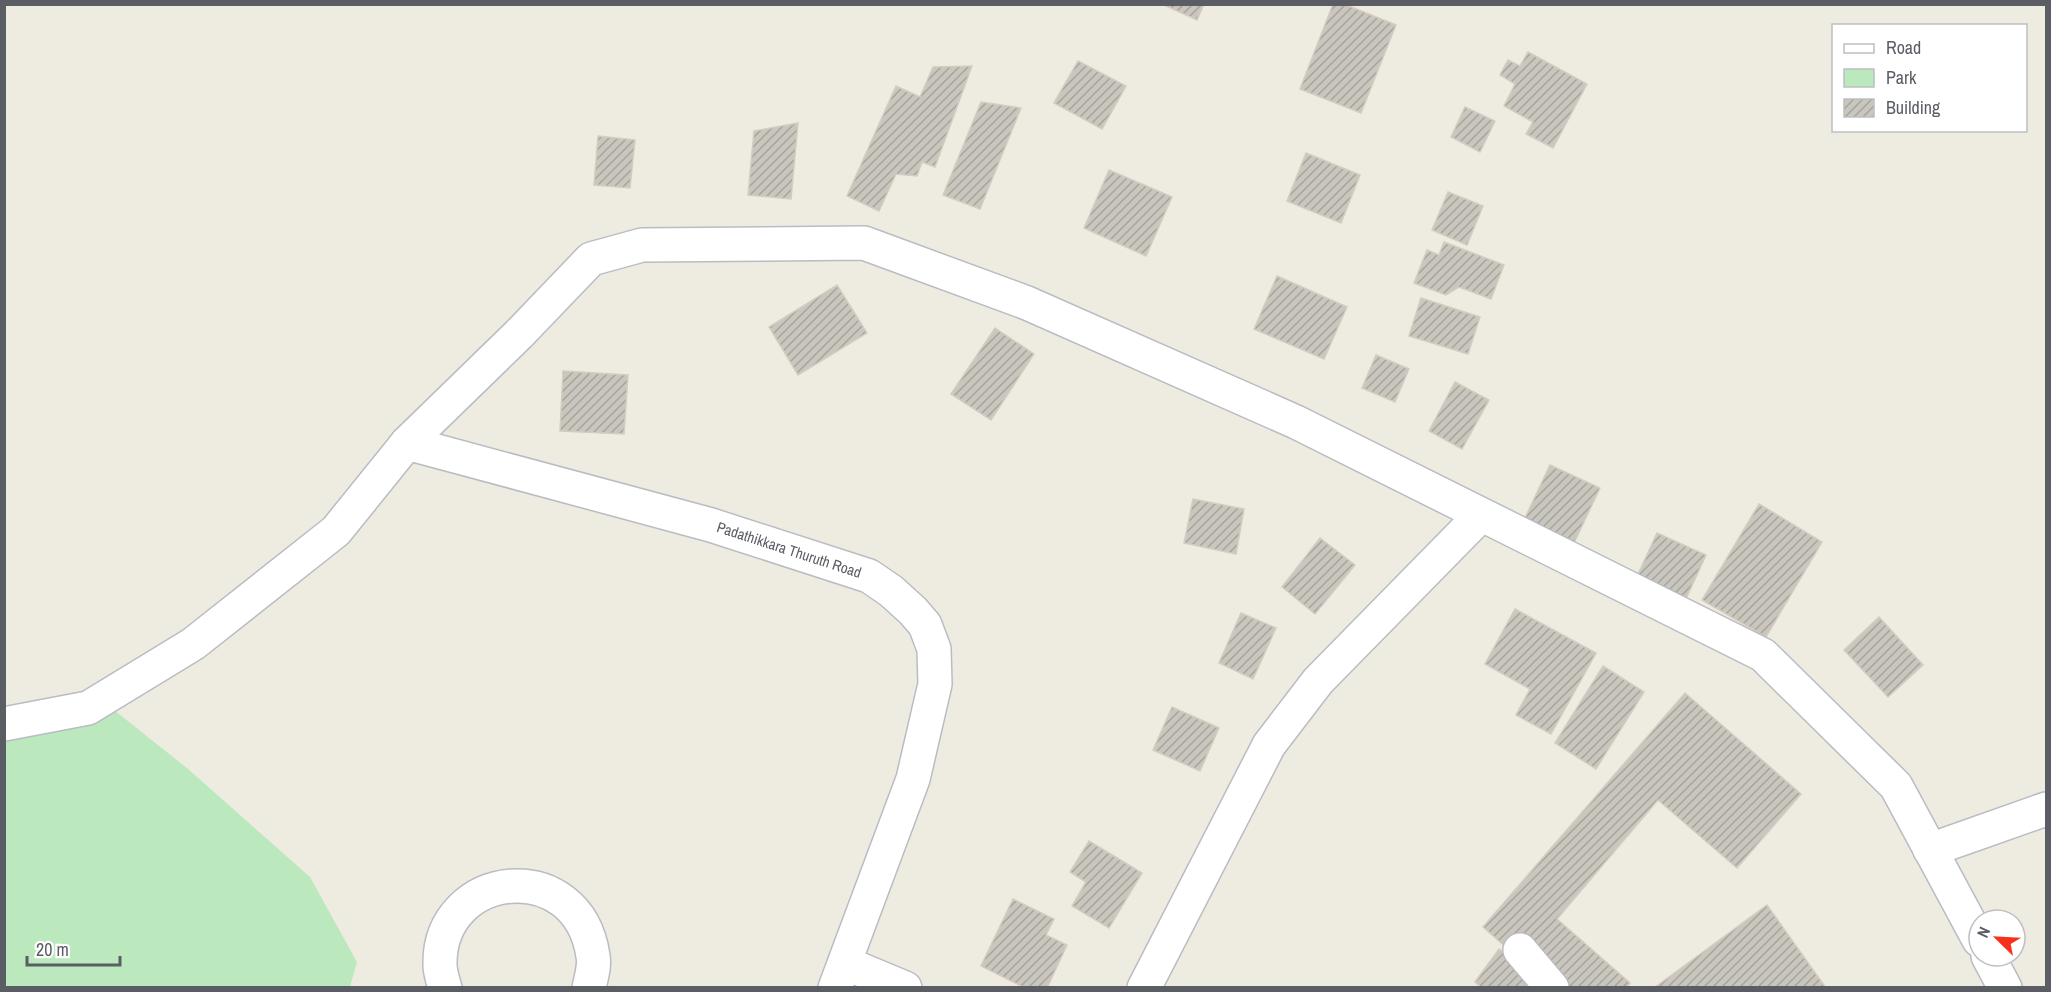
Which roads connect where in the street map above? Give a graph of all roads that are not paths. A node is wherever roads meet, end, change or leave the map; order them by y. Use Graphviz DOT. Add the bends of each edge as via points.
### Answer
graph roads {
  1 [pos="407,443"];
  2 [pos="1481,515"];
  3 [pos="4,724"];
  4 [pos="2046,809"];
  5 [pos="1930,850"];
  6 [pos="1967,918"];
  7 [pos="1520,950"];
  8 [pos="1995,968"];
  9 [pos="840,975"];
  10 [pos="445,987"];
  11 [pos="589,987"];
  12 [pos="905,987"];
  13 [pos="1144,987"];
  14 [pos="1552,987"];
  15 [pos="2005,987"];
  1 -- 2 [label="street" via="591,259 642,245 864,243 1027,303 1296,423"];
  1 -- 3 [label="street" via="336,531 193,644 88,708"];
  1 -- 9 [label="street, Padathikkara Thuruth Road" via="711,525 869,576 891,591 925,625 934,649 935,684 913,779"];
  2 -- 5 [label="street" via="1763,655 1896,786"];
  2 -- 13 [label="street" via="1318,681 1269,745"];
  4 -- 5 [label="street"];
  5 -- 6 [label="street"];
  7 -- 14 [label="street"];
  8 -- 15 [label="street"];
  9 -- 12 [label="street"];
  10 -- 11 [label="street" via="440,966 444,936 460,910 484,892 513,885 552,894 569,905 587,929 594,958"];
}
